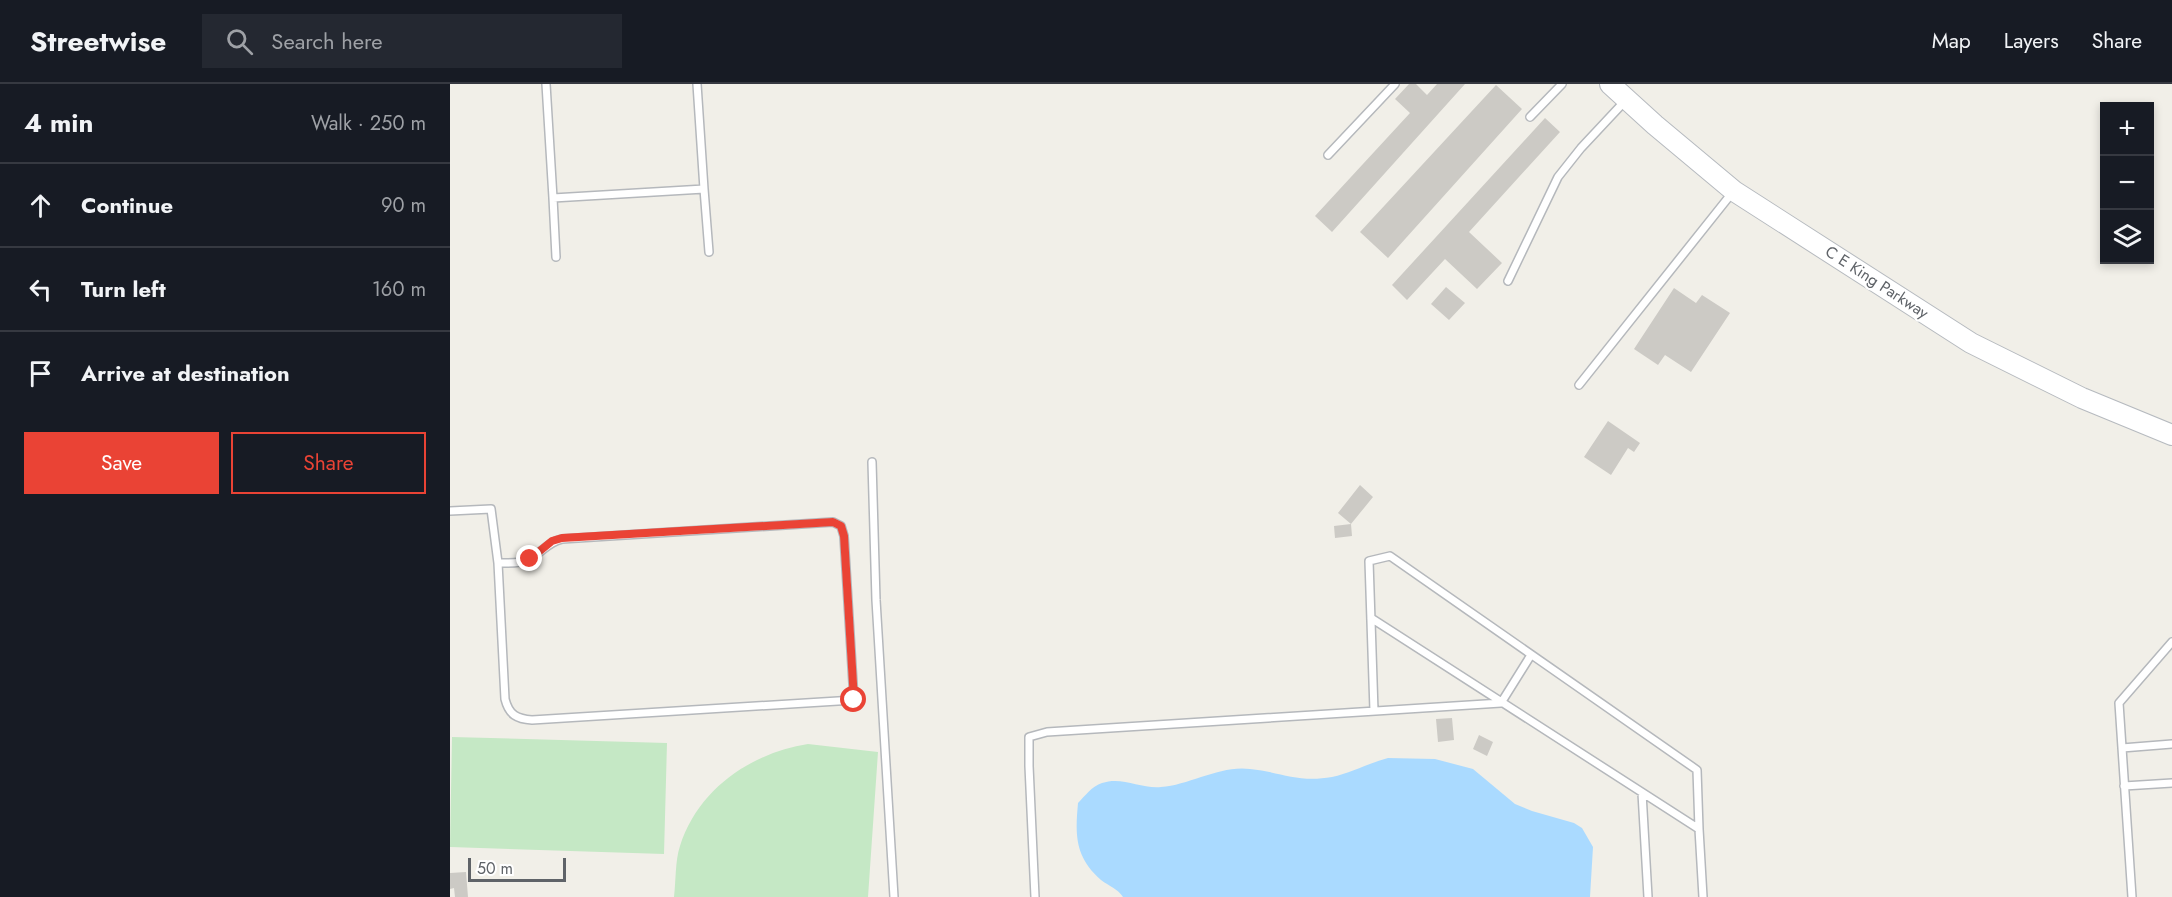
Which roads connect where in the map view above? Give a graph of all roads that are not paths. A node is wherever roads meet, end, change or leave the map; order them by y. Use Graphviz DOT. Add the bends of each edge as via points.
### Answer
graph roads {
  1 [pos="546,84"];
  2 [pos="697,84"];
  3 [pos="1395,84"];
  4 [pos="1562,84"];
  5 [pos="1610,84"];
  6 [pos="1626,99"];
  7 [pos="1530,117"];
  8 [pos="1328,155"];
  9 [pos="704,189"];
  10 [pos="1734,191"];
  11 [pos="553,198"];
  12 [pos="709,252"];
  13 [pos="556,258"];
  14 [pos="1508,281"];
  15 [pos="1579,385"];
  16 [pos="2172,435"];
  17 [pos="872,462"];
  18 [pos="450,512"];
  19 [pos="498,563"];
  20 [pos="1371,618"];
  21 [pos="2172,642"];
  22 [pos="1531,655"];
  23 [pos="1502,703"];
  24 [pos="1374,711"];
  25 [pos="2172,744"];
  26 [pos="2122,748"];
  27 [pos="2172,783"];
  28 [pos="2124,786"];
  29 [pos="1642,793"];
  30 [pos="1699,829"];
  31 [pos="894,897"];
  32 [pos="1035,897"];
  33 [pos="1648,897"];
  34 [pos="1703,897"];
  35 [pos="2132,897"];
  1 -- 11 [label="lane"];
  2 -- 9 [label="lane"];
  3 -- 8 [label="lane"];
  4 -- 7 [label="lane"];
  5 -- 6 [label="main road, C E King Parkway"];
  6 -- 10 [label="main road, C E King Parkway"];
  6 -- 14 [label="lane" via="1558,177"];
  9 -- 11 [label="lane"];
  9 -- 12 [label="lane"];
  10 -- 15 [label="lane"];
  10 -- 16 [label="main road, C E King Parkway" via="1971,343 2082,398"];
  11 -- 13 [label="lane"];
  17 -- 31 [label="lane"];
  18 -- 19 [label="lane" via="491,509"];
  19 -- 19 [label="lane" via="505,699 508,709 521,719 854,700 844,536 841,526 833,522 562,538 530,559"];
  20 -- 22 [label="lane" via="1369,561 1390,556"];
  20 -- 23 [label="lane"];
  20 -- 24 [label="lane"];
  21 -- 26 [label="lane" via="2119,703"];
  22 -- 23 [label="lane"];
  22 -- 30 [label="lane" via="1697,770"];
  23 -- 24 [label="lane"];
  23 -- 29 [label="lane"];
  24 -- 32 [label="lane" via="1029,736"];
  25 -- 26 [label="lane"];
  26 -- 28 [label="lane"];
  27 -- 28 [label="lane"];
  28 -- 35 [label="lane"];
  29 -- 30 [label="lane"];
  29 -- 33 [label="lane"];
  30 -- 34 [label="lane"];
}
